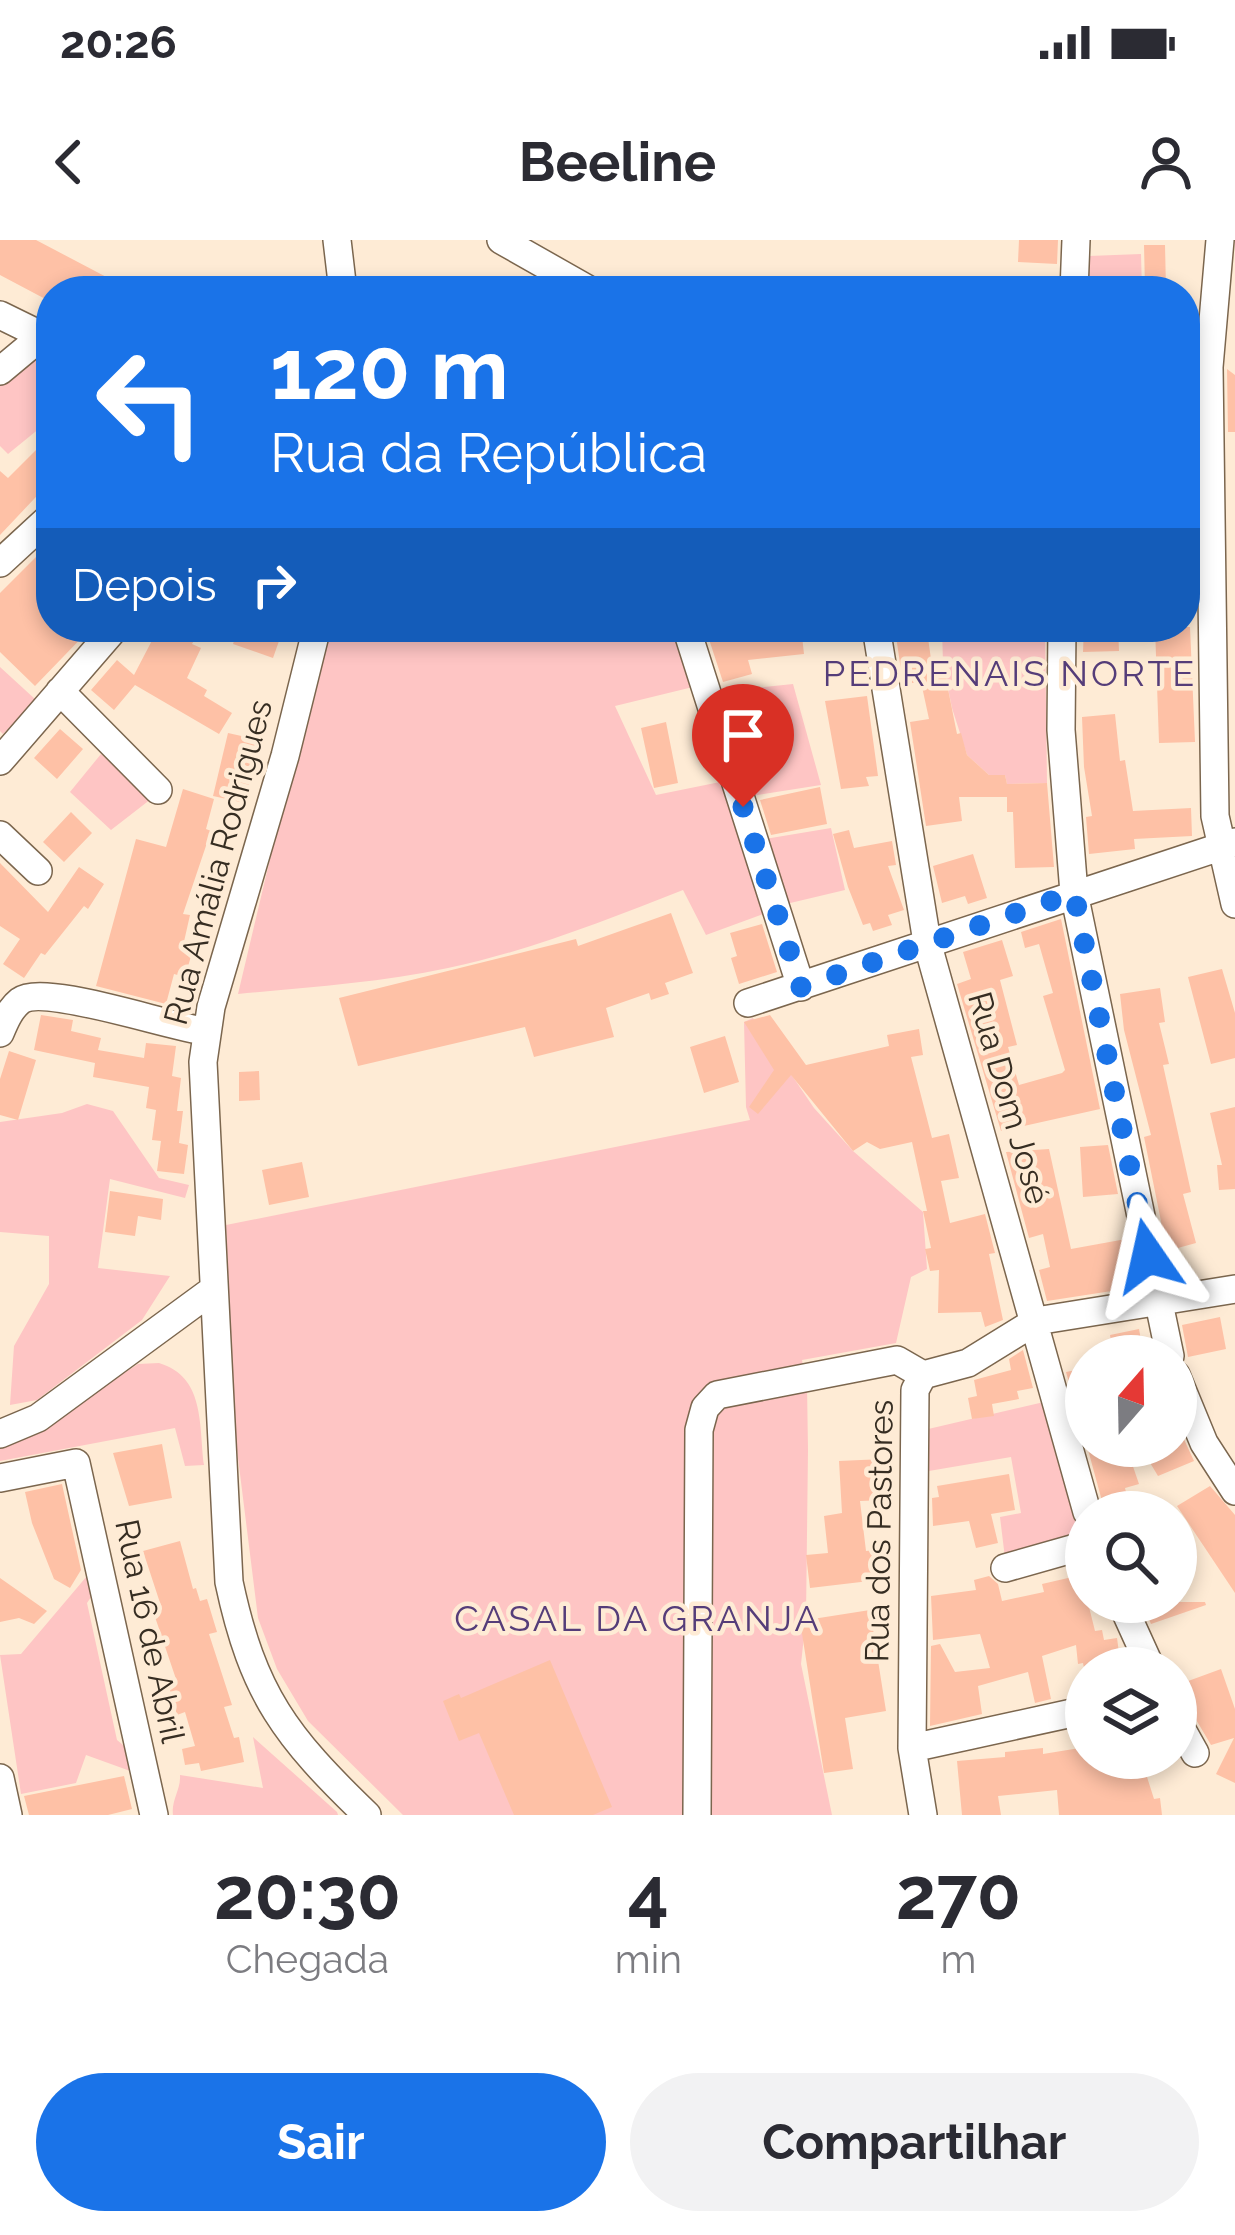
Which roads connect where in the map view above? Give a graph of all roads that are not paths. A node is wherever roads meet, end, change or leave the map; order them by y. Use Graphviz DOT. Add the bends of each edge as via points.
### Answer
graph roads {
  1 [pos="337,240"];
  2 [pos="501,240"];
  3 [pos="1076,240"];
  4 [pos="1220,240"];
  5 [pos="341,276"];
  6 [pos="565,276"];
  7 [pos="1075,276"];
  8 [pos="0,315"];
  9 [pos="36,333"];
  10 [pos="36,345"];
  11 [pos="1224,353"];
  12 [pos="0,371"];
  13 [pos="36,530"];
  14 [pos="0,562"];
  15 [pos="103,642"];
  16 [pos="313,642"];
  17 [pos="691,642"];
  18 [pos="878,642"];
  19 [pos="1062,642"];
  20 [pos="60,691"];
  21 [pos="0,761"];
  22 [pos="158,790"];
  23 [pos="0,835"];
  24 [pos="1228,844"];
  25 [pos="38,871"];
  26 [pos="1074,893"];
  27 [pos="1230,896"];
  28 [pos="928,942"];
  29 [pos="801,987"];
  30 [pos="748,1003"];
  31 [pos="205,1031"];
  32 [pos="0,1033"];
  33 [pos="214,1289"];
  34 [pos="1235,1289"];
  35 [pos="1157,1301"];
  36 [pos="1036,1321"];
  37 [pos="1165,1335"];
  38 [pos="923,1375"];
  39 [pos="1197,1426"];
  40 [pos="0,1434"];
  41 [pos="0,1478"];
  42 [pos="1081,1491"];
  43 [pos="1235,1491"];
  44 [pos="1065,1551"];
  45 [pos="1005,1568"];
  46 [pos="1065,1715"];
  47 [pos="911,1748"];
  48 [pos="0,1778"];
  49 [pos="8,1815"];
  50 [pos="154,1815"];
  51 [pos="367,1815"];
  52 [pos="697,1815"];
  53 [pos="923,1815"];
  1 -- 5 [label="street"];
  2 -- 6 [label="street"];
  3 -- 7 [label="street"];
  4 -- 11 [label="street"];
  8 -- 9 [label="street"];
  10 -- 12 [label="street"];
  11 -- 24 [label="street" via="1209,367 1215,816"];
  13 -- 14 [label="street"];
  15 -- 20 [label="street"];
  16 -- 31 [label="street, Rua Amália Rodrigues"];
  17 -- 29 [label="street"];
  18 -- 28 [label="street, Rua Dom José"];
  19 -- 26 [label="street"];
  20 -- 21 [label="street"];
  20 -- 22 [label="street"];
  23 -- 25 [label="street"];
  24 -- 26 [label="street"];
  24 -- 27 [label="street"];
  26 -- 28 [label="street"];
  26 -- 35 [label="street"];
  28 -- 29 [label="street"];
  28 -- 36 [label="street, Rua Dom José"];
  29 -- 30 [label="street"];
  31 -- 32 [label="street" via="37,995 22,999"];
  31 -- 33 [label="street, Rua Amália Rodrigues"];
  33 -- 40 [label="street" via="38,1418"];
  33 -- 51 [label="street, Rua Amália Rodrigues" via="229,1582 241,1638 279,1718"];
  34 -- 35 [label="street"];
  35 -- 36 [label="street"];
  35 -- 37 [label="street"];
  36 -- 38 [label="street, Rua dos Pastores" via="968,1363"];
  36 -- 42 [label="street, Rua Dom José"];
  38 -- 47 [label="street, Rua dos Pastores" via="915,1390"];
  38 -- 52 [label="street" via="897,1360 717,1395 705,1408"];
  39 -- 43 [label="street"];
  41 -- 50 [label="street, Rua 16 de Abril" via="76,1462"];
  44 -- 45 [label="street"];
  46 -- 47 [label="street"];
  47 -- 53 [label="street, Rua dos Pastores"];
  48 -- 49 [label="street"];
}
